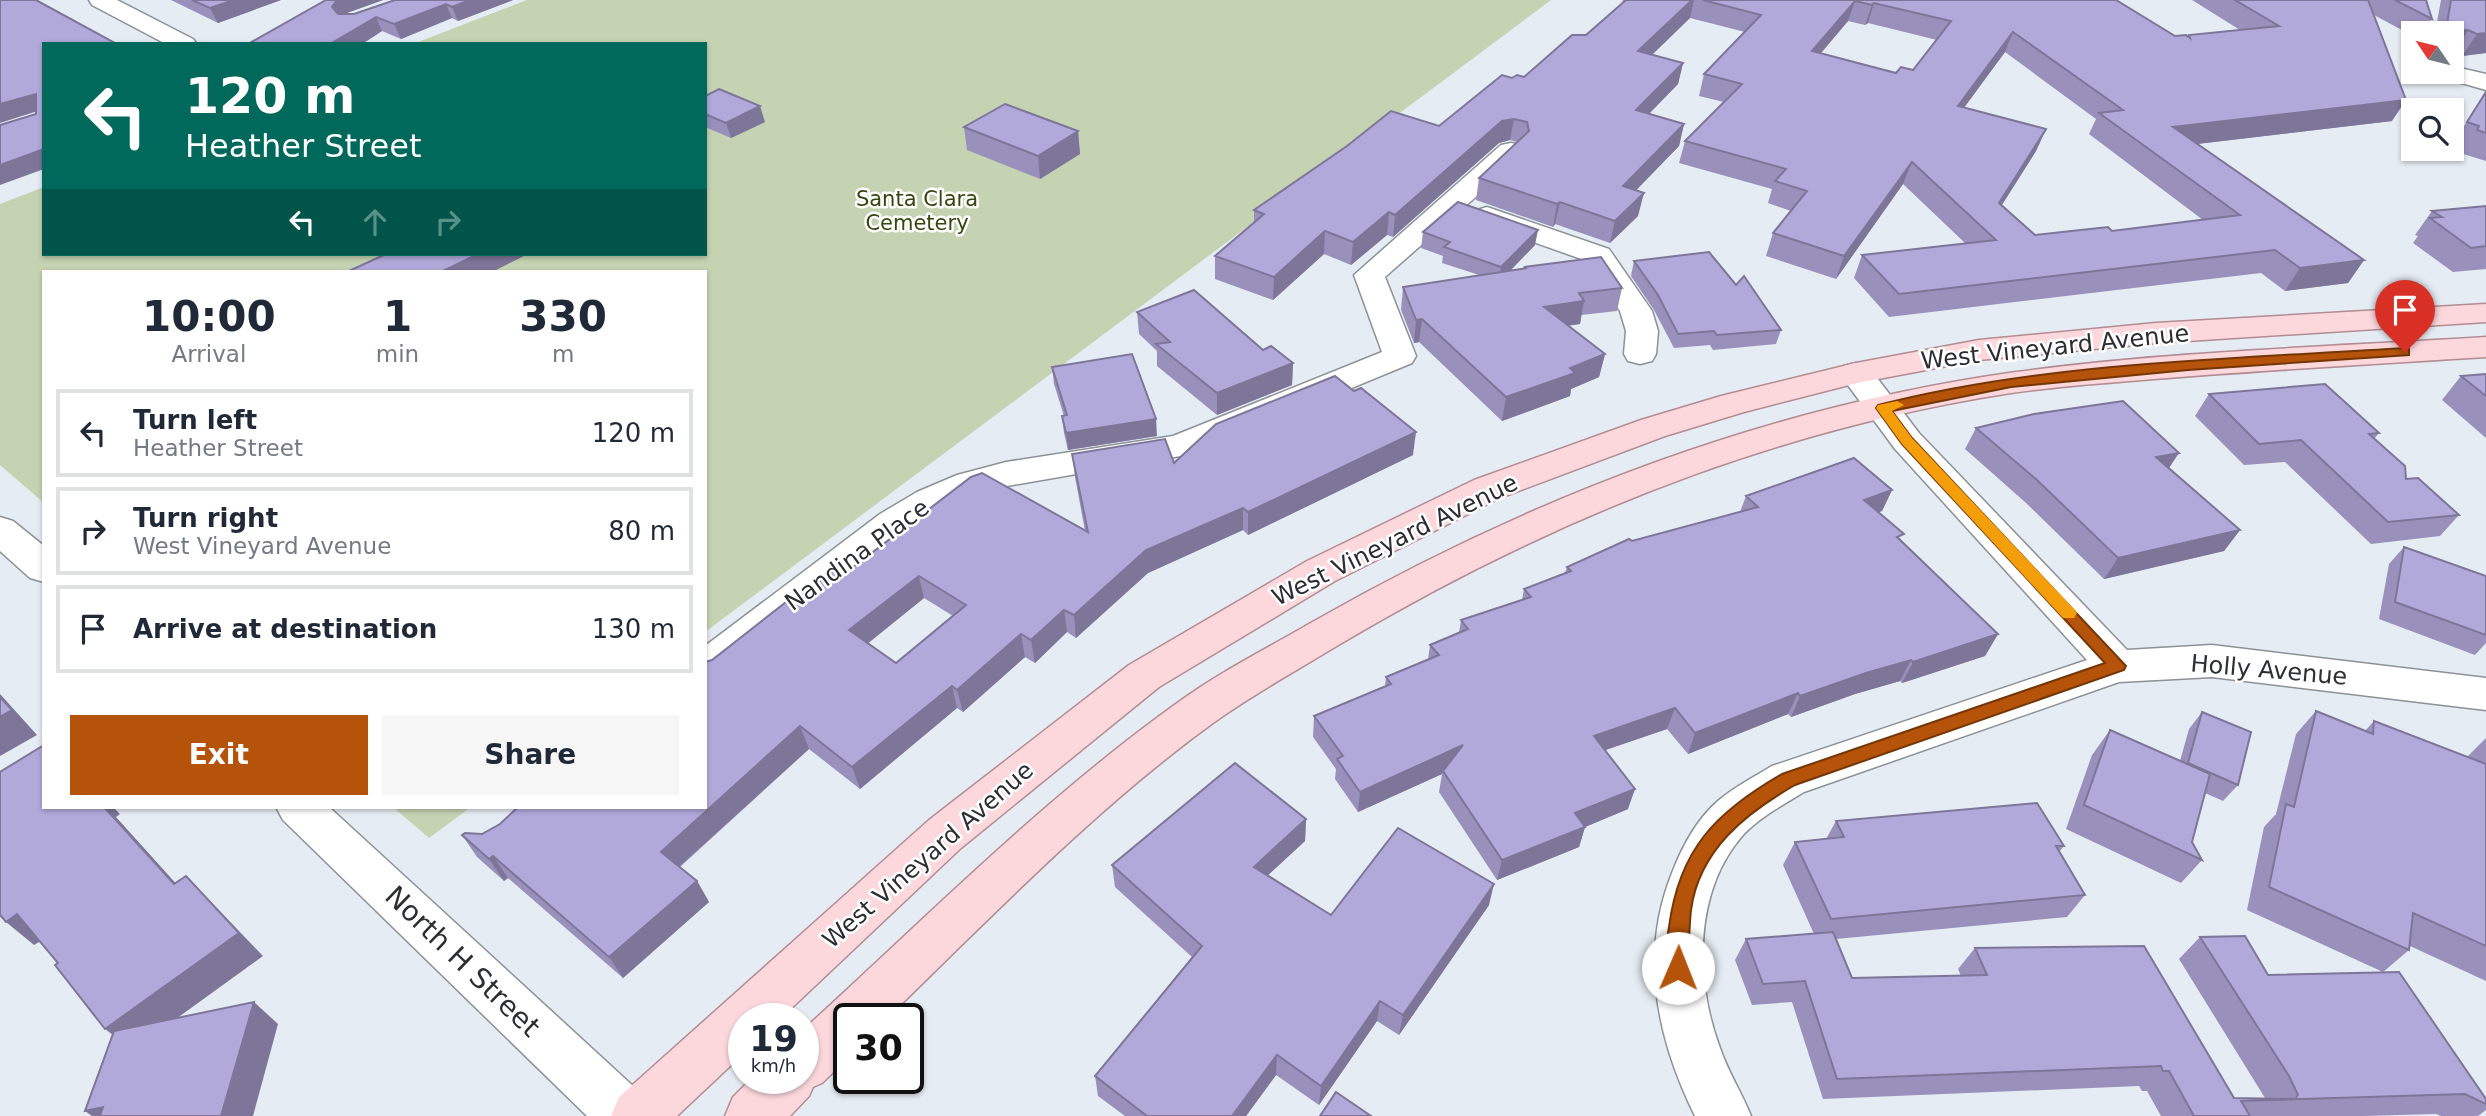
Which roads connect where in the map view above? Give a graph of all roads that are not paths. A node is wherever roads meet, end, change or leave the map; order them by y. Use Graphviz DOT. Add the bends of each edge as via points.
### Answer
graph roads {
  1 [pos="100,0"];
  2 [pos="181,42"];
  3 [pos="2464,76"];
  4 [pos="2486,82"];
  5 [pos="1511,151"];
  6 [pos="1450,203"];
  7 [pos="2486,313"];
  8 [pos="2486,347"];
  9 [pos="1640,354"];
  10 [pos="1856,373"];
  11 [pos="1883,408"];
  12 [pos="0,530"];
  13 [pos="24,565"];
  14 [pos="2118,666"];
  15 [pos="707,667"];
  16 [pos="2486,694"];
  17 [pos="301,809"];
  18 [pos="868,1003"];
  19 [pos="833,1036"];
  20 [pos="819,1050"];
  21 [pos="774,1094"];
  22 [pos="626,1116"];
  23 [pos="638,1116"];
  24 [pos="752,1116"];
  25 [pos="1724,1116"];
  1 -- 2 [label="street"];
  3 -- 4 [label="street"];
  5 -- 6 [label="street, Nandina Place"];
  6 -- 9 [label="street" via="1598,255 1636,311 1642,331"];
  6 -- 15 [label="street, Nandina Place" via="1369,275 1400,356 1181,446 1006,474 930,501 873,538"];
  7 -- 10 [label="main road, West Vineyard Avenue" via="2054,342 1979,350"];
  8 -- 11 [label="main road, West Vineyard Avenue" via="2188,366 2025,382"];
  10 -- 11 [label="street"];
  10 -- 23 [label="main road, West Vineyard Avenue" via="1653,428 1487,489 1321,571 1144,676 945,834"];
  11 -- 14 [label="street" via="1907,441"];
  11 -- 18 [label="main road, West Vineyard Avenue" via="1678,465 1526,526 1363,610 1190,716 1006,872"];
  12 -- 13 [label="street"];
  14 -- 16 [label="street, Holly Avenue" via="2212,661"];
  14 -- 25 [label="street, Holly Avenue" via="1788,779 1748,802 1721,828 1696,866 1682,903 1676,945 1679,991 1693,1051"];
  17 -- 22 [label="street, North H Street"];
  19 -- 20 [label="main road, West Vineyard Avenue"];
  21 -- 24 [label="main road"];
}
